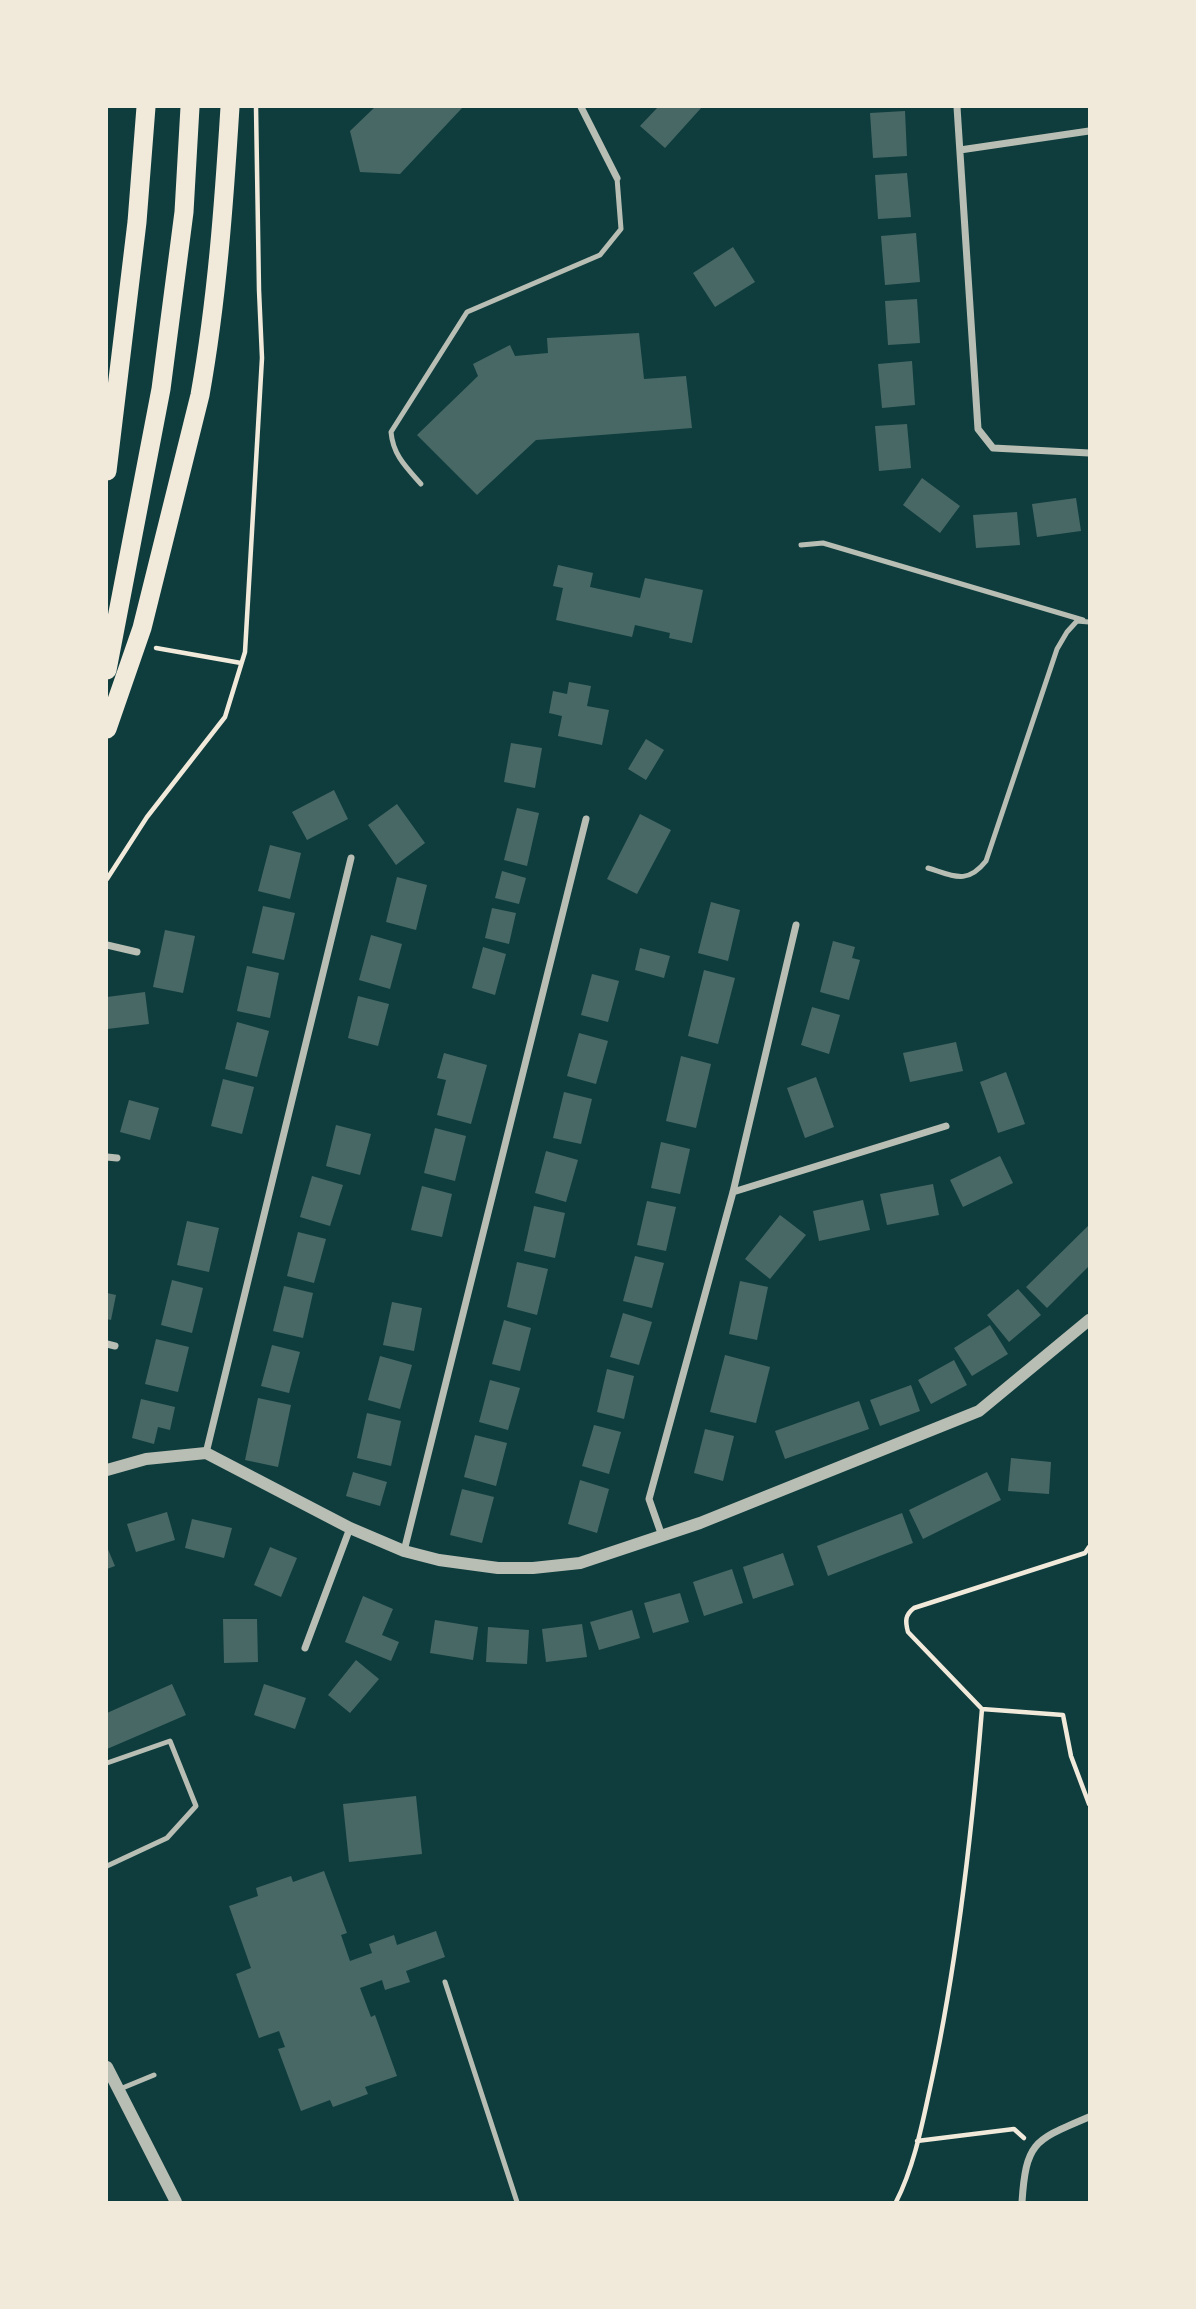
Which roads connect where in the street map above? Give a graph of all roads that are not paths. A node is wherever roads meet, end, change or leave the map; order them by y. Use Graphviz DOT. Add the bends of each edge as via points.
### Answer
graph roads {
  1 [pos="146,107"];
  2 [pos="190,107"];
  3 [pos="230,107"];
  4 [pos="581,107"];
  5 [pos="957,107"];
  6 [pos="1089,131"];
  7 [pos="960,150"];
  8 [pos="617,178"];
  9 [pos="1089,453"];
  10 [pos="107,471"];
  11 [pos="421,484"];
  12 [pos="801,545"];
  13 [pos="1089,622"];
  14 [pos="107,670"];
  15 [pos="107,729"];
  16 [pos="586,819"];
  17 [pos="351,858"];
  18 [pos="928,868"];
  19 [pos="796,925"];
  20 [pos="107,945"];
  21 [pos="137,952"];
  22 [pos="946,1126"];
  23 [pos="107,1157"];
  24 [pos="117,1158"];
  25 [pos="733,1192"];
  26 [pos="1089,1320"];
  27 [pos="205,1453"];
  28 [pos="107,1470"];
  29 [pos="350,1528"];
  30 [pos="662,1536"];
  31 [pos="404,1551"];
  32 [pos="305,1648"];
  33 [pos="107,1763"];
  34 [pos="107,1866"];
  35 [pos="445,1982"];
  36 [pos="107,2067"];
  37 [pos="154,2075"];
  38 [pos="117,2090"];
  39 [pos="1089,2117"];
  40 [pos="176,2202"];
  41 [pos="517,2202"];
  42 [pos="1022,2202"];
  1 -- 10 [label="highway"];
  2 -- 14 [label="highway" via="184,212 161,388"];
  3 -- 15 [label="highway" via="225,198 200,395 142,628"];
  4 -- 8 [label="street"];
  5 -- 7 [label="street"];
  6 -- 7 [label="street"];
  7 -- 9 [label="street" via="978,429 993,448"];
  8 -- 11 [label="lane" via="621,229 600,255 467,312 390,432 398,457"];
  12 -- 13 [label="lane" via="822,543"];
  13 -- 18 [label="lane" via="1077,621 1057,649 986,861 976,873 961,878"];
  16 -- 31 [label="street"];
  17 -- 27 [label="street"];
  19 -- 25 [label="street"];
  20 -- 21 [label="street"];
  22 -- 25 [label="street"];
  23 -- 24 [label="street"];
  25 -- 30 [label="street" via="649,1499"];
  26 -- 30 [label="street" via="979,1410"];
  27 -- 28 [label="street" via="146,1459"];
  27 -- 29 [label="street"];
  29 -- 31 [label="street"];
  29 -- 32 [label="street"];
  30 -- 31 [label="street" via="580,1563 533,1568 498,1568"];
  33 -- 34 [label="lane" via="170,1741 196,1806 167,1838"];
  35 -- 41 [label="lane"];
  36 -- 38 [label="street"];
  37 -- 38 [label="lane"];
  38 -- 40 [label="street"];
  39 -- 42 [label="street" via="1057,2131 1031,2152"];
}
